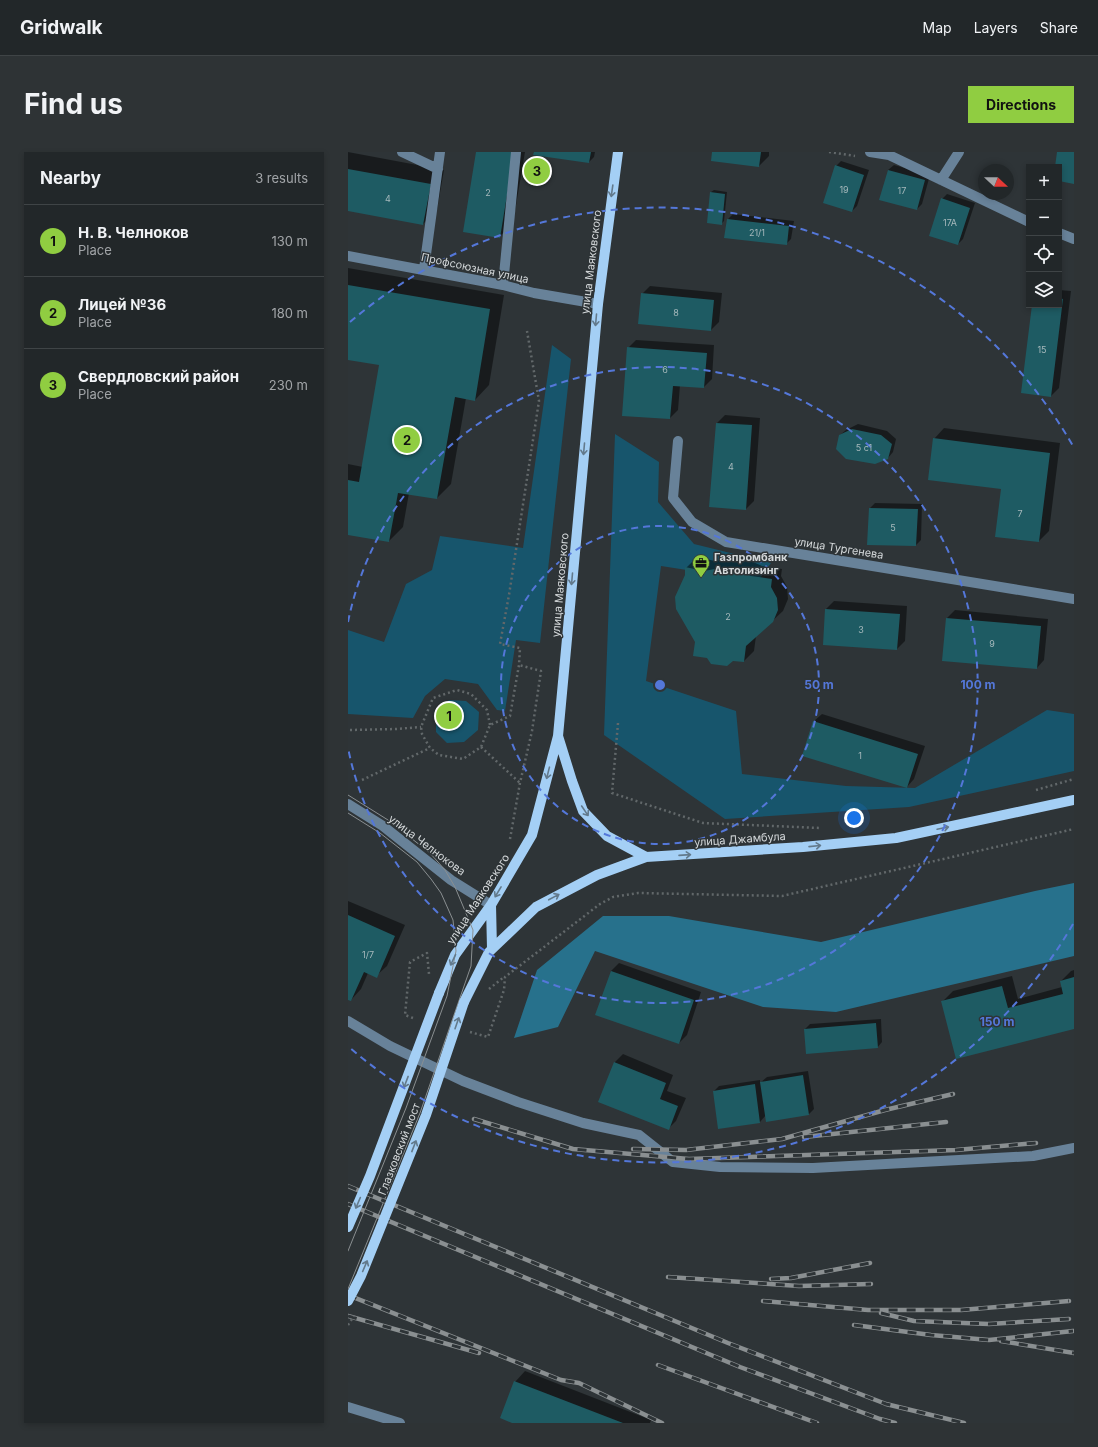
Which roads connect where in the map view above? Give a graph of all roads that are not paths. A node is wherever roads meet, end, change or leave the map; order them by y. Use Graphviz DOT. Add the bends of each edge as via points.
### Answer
graph roads {
  1 [pos="402,152"];
  2 [pos="440,152"];
  3 [pos="516,152"];
  4 [pos="618,152"];
  5 [pos="870,152"];
  6 [pos="958,152"];
  7 [pos="438,169"];
  8 [pos="941,180"];
  9 [pos="1026,221"];
  10 [pos="1062,234"];
  11 [pos="1074,239"];
  12 [pos="348,256"];
  13 [pos="424,269"];
  14 [pos="503,285"];
  15 [pos="598,304"];
  16 [pos="678,441"];
  17 [pos="1074,599"];
  18 [pos="558,736"];
  19 [pos="1074,800"];
  20 [pos="348,804"];
  21 [pos="646,857"];
  22 [pos="490,905"];
  23 [pos="492,949"];
  24 [pos="439,993"];
  25 [pos="464,1002"];
  26 [pos="348,1021"];
  27 [pos="1074,1148"];
  28 [pos="348,1227"];
  29 [pos="348,1301"];
  30 [pos="348,1407"];
  31 [pos="400,1423"];
  1 -- 7 [label="street"];
  2 -- 7 [label="street"];
  3 -- 14 [label="street"];
  4 -- 15 [label="main road, улица Маяковского, one-way"];
  5 -- 8 [label="street" via="889,155"];
  6 -- 8 [label="street"];
  7 -- 13 [label="street"];
  8 -- 9 [label="street"];
  10 -- 11 [label="street"];
  12 -- 13 [label="street, Профсоюзная улица"];
  13 -- 14 [label="street, Профсоюзная улица"];
  14 -- 15 [label="street, Профсоюзная улица"];
  15 -- 18 [label="main road, улица Маяковского, one-way"];
  16 -- 17 [label="street, улица Тургенева" via="673,498 692,522 726,542"];
  18 -- 21 [label="main road, one-way" via="584,811 607,836"];
  18 -- 22 [label="main road, улица Маяковского, one-way" via="532,836"];
  21 -- 19 [label="main road, улица Джамбула, one-way" via="896,838"];
  20 -- 22 [label="street, улица Челнокова" via="384,826 451,880"];
  23 -- 21 [label="main road, улица Джамбула, one-way" via="536,907 597,875"];
  22 -- 23 [label="main road"];
  22 -- 24 [label="main road, улица Маяковского, one-way" via="455,955"];
  23 -- 25 [label="main road, улица Джамбула"];
  24 -- 28 [label="main road, Глазковский мост, one-way, bridge"];
  29 -- 25 [label="main road, Глазковский мост, one-way, bridge" via="361,1276 426,1115"];
  26 -- 27 [label="street" via="390,1046 463,1081 583,1123 639,1135 673,1162 720,1167 813,1168 1033,1156"];
  30 -- 31 [label="street"];
}
